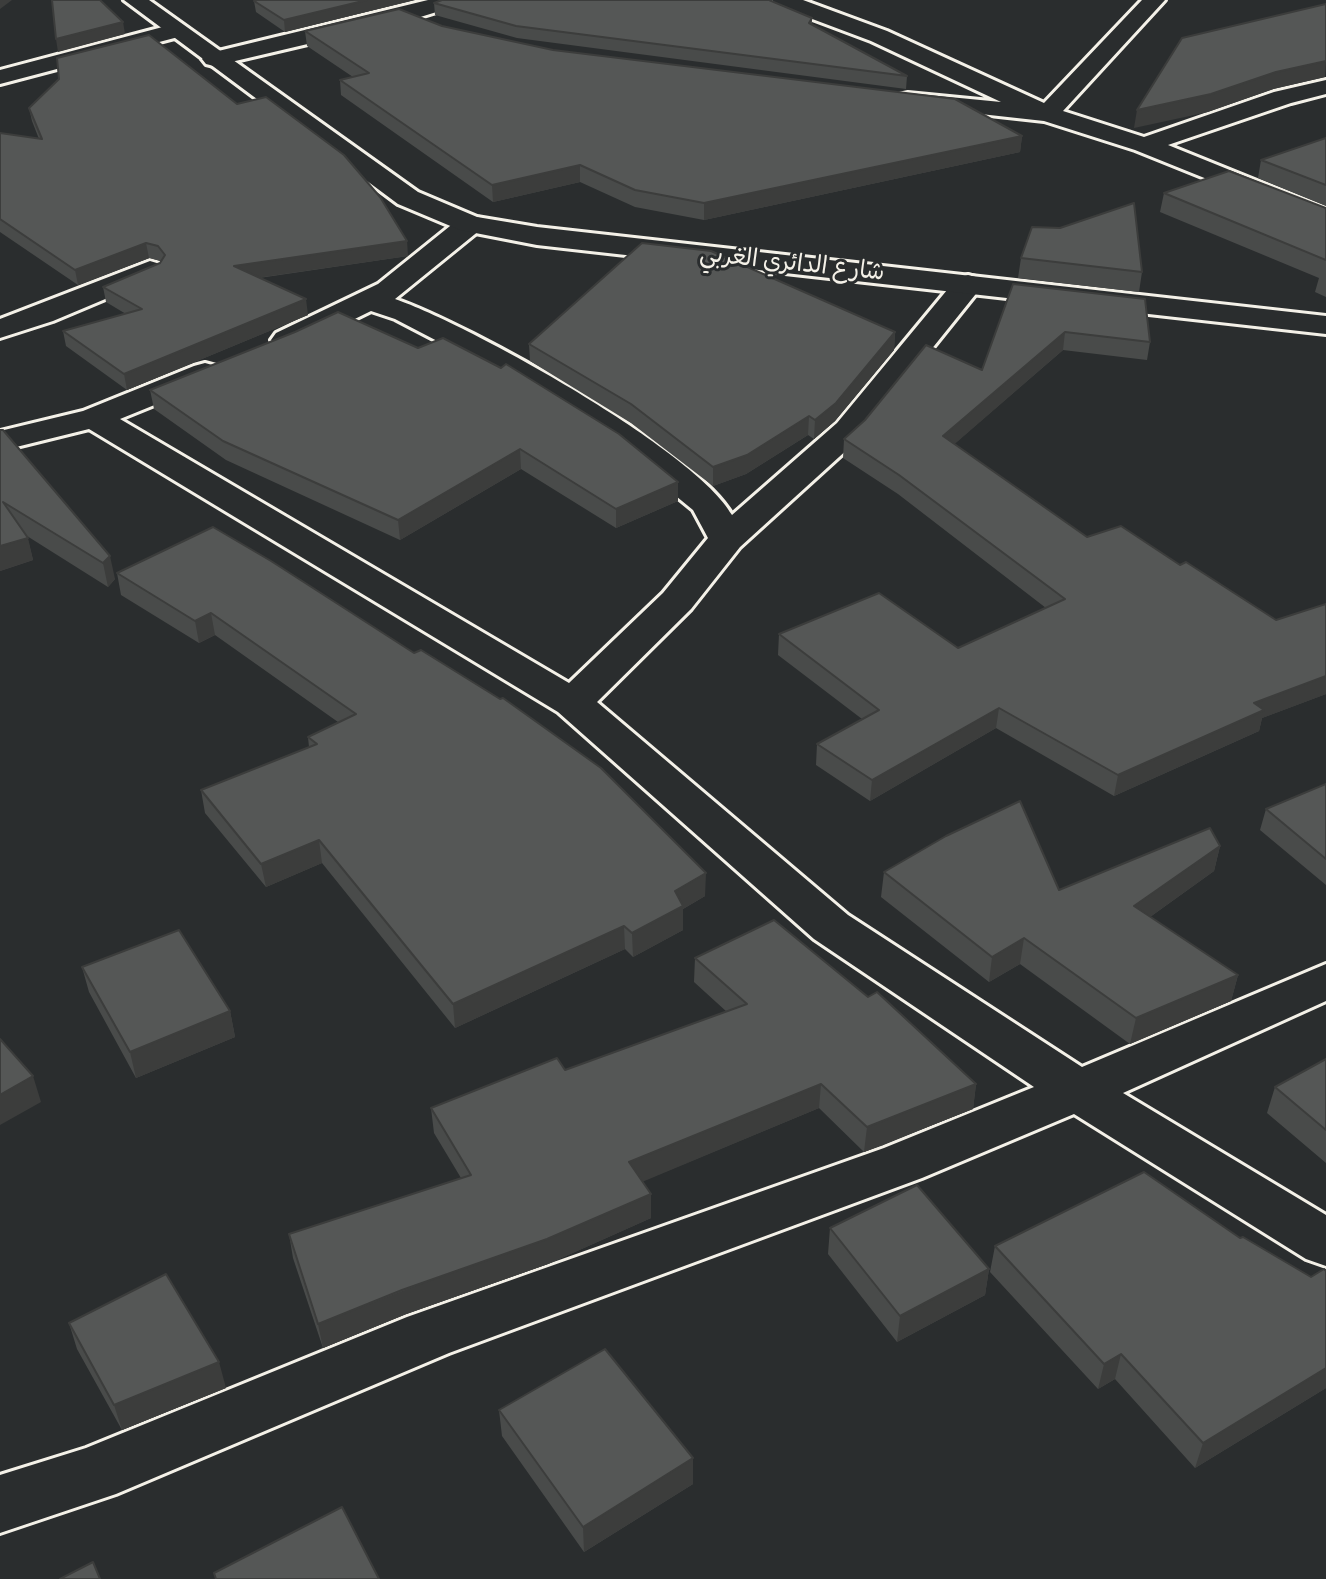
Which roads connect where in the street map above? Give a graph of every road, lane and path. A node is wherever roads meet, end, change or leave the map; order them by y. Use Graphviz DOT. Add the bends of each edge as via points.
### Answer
graph roads {
  1 [pos="135,0"];
  2 [pos="451,0"];
  3 [pos="783,0"];
  4 [pos="1154,0"];
  5 [pos="406,14"];
  6 [pos="440,28"];
  7 [pos="174,31"];
  8 [pos="214,59"];
  9 [pos="0,77"];
  10 [pos="1326,87"];
  11 [pos="887,98"];
  12 [pos="1047,114"];
  13 [pos="1144,145"];
  14 [pos="1326,219"];
  15 [pos="470,224"];
  16 [pos="150,270"];
  17 [pos="968,284"];
  18 [pos="369,300"];
  19 [pos="1326,325"];
  20 [pos="0,329"];
  21 [pos="256,353"];
  22 [pos="227,365"];
  23 [pos="94,418"];
  24 [pos="0,441"];
  25 [pos="727,539"];
  26 [pos="573,703"];
  27 [pos="1326,981"];
  28 [pos="1078,1091"];
  29 [pos="1326,1243"];
  30 [pos="0,1504"];
  1 -- 7 [label="street, شارع الدائري الغربي"];
  2 -- 5 [label="street"];
  3 -- 12 [label="street" via="879,36"];
  4 -- 12 [label="street"];
  5 -- 6 [label="street"];
  5 -- 8 [label="street"];
  7 -- 8 [label="street, شارع الدائري الغربي"];
  7 -- 9 [label="street"];
  8 -- 15 [label="street, شارع الدائري الغربي" via="408,198"];
  10 -- 13 [label="street"];
  11 -- 12 [label="street"];
  12 -- 13 [label="street"];
  13 -- 14 [label="street"];
  15 -- 17 [label="street, شارع الدائري الغربي"];
  15 -- 18 [label="street" via="389,290"];
  16 -- 20 [label="street"];
  17 -- 19 [label="street, شارع الدائري الغربي"];
  17 -- 25 [label="street" via="849,430"];
  18 -- 21 [label="street"];
  18 -- 25 [label="street" via="502,362 633,444 708,504"];
  22 -- 23 [label="street"];
  23 -- 24 [label="street"];
  23 -- 26 [label="street"];
  25 -- 26 [label="street" via="677,601"];
  26 -- 28 [label="street" via="831,927"];
  27 -- 28 [label="street"];
  28 -- 29 [label="street"];
  28 -- 30 [label="street" via="903,1163 428,1335 94,1474"];
}
